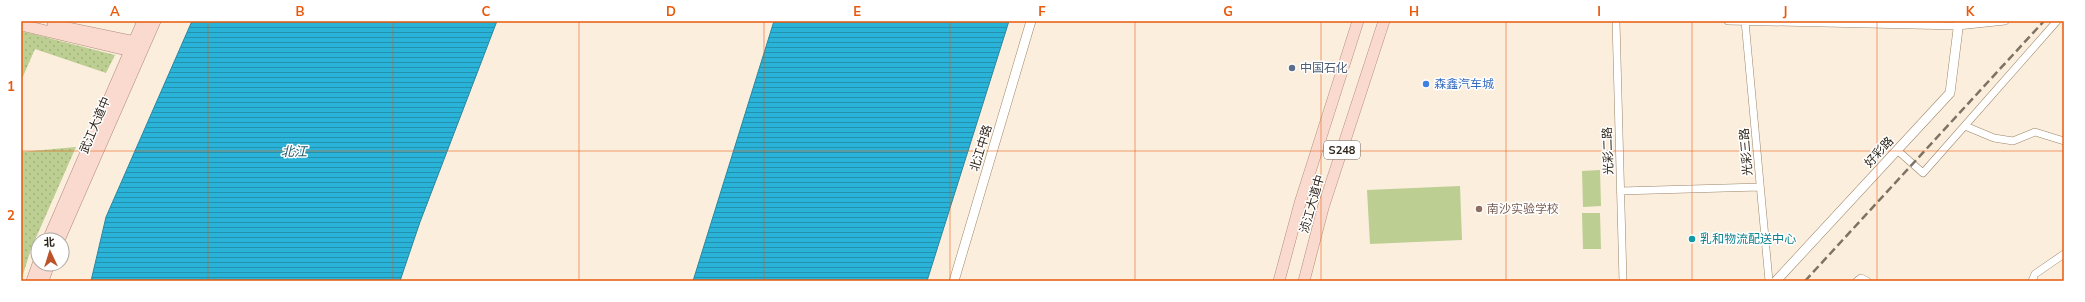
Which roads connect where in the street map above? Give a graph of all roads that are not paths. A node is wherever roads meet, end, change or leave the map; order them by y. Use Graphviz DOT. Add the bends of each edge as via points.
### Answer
graph roads {
  1 [pos="32,21"];
  2 [pos="143,21"];
  3 [pos="155,21"];
  4 [pos="1031,21"];
  5 [pos="1358,21"];
  6 [pos="1384,21"];
  7 [pos="1616,21"];
  8 [pos="1728,21"];
  9 [pos="1745,21"];
  10 [pos="2005,21"];
  11 [pos="2058,21"];
  12 [pos="2064,22"];
  13 [pos="1959,24"];
  14 [pos="21,26"];
  15 [pos="132,46"];
  16 [pos="143,49"];
  17 [pos="1965,126"];
  18 [pos="2064,141"];
  19 [pos="1897,150"];
  20 [pos="1760,187"];
  21 [pos="1620,191"];
  22 [pos="51,232"];
  23 [pos="63,232"];
  24 [pos="2064,254"];
  25 [pos="954,281"];
  26 [pos="1279,281"];
  27 [pos="1304,281"];
  28 [pos="1623,281"];
  29 [pos="1769,281"];
  30 [pos="1776,281"];
  31 [pos="1858,281"];
  32 [pos="1867,281"];
  33 [pos="2032,281"];
  1 -- 15 [label="main road"];
  2 -- 15 [label="main road, 武江大道中"];
  3 -- 16 [label="main road, 武江大道中"];
  4 -- 25 [label="street, 北江中路"];
  5 -- 26 [label="main road, 浈江大道中 / S248" via="1300,203"];
  6 -- 27 [label="main road, 浈江大道中 / S248" via="1323,208"];
  7 -- 21 [label="street, 光彩二路"];
  8 -- 9 [label="street"];
  9 -- 13 [label="street"];
  9 -- 20 [label="street, 光彩三路"];
  10 -- 13 [label="street"];
  11 -- 12 [label="street"];
  11 -- 17 [label="street"];
  13 -- 19 [label="street, 好彩路" via="1950,93"];
  14 -- 15 [label="main road"];
  15 -- 16 [label="main road"];
  15 -- 22 [label="main road, 武江大道中"];
  16 -- 23 [label="main road, 武江大道中"];
  17 -- 18 [label="street" via="1994,138 2013,141 2035,132"];
  17 -- 19 [label="street" via="1923,173"];
  19 -- 30 [label="street, 好彩路"];
  20 -- 21 [label="street"];
  20 -- 29 [label="street, 光彩三路"];
  21 -- 28 [label="street, 光彩二路"];
  24 -- 33 [label="street" via="2035,274"];
  31 -- 32 [label="street" via="1861,278"];
}
